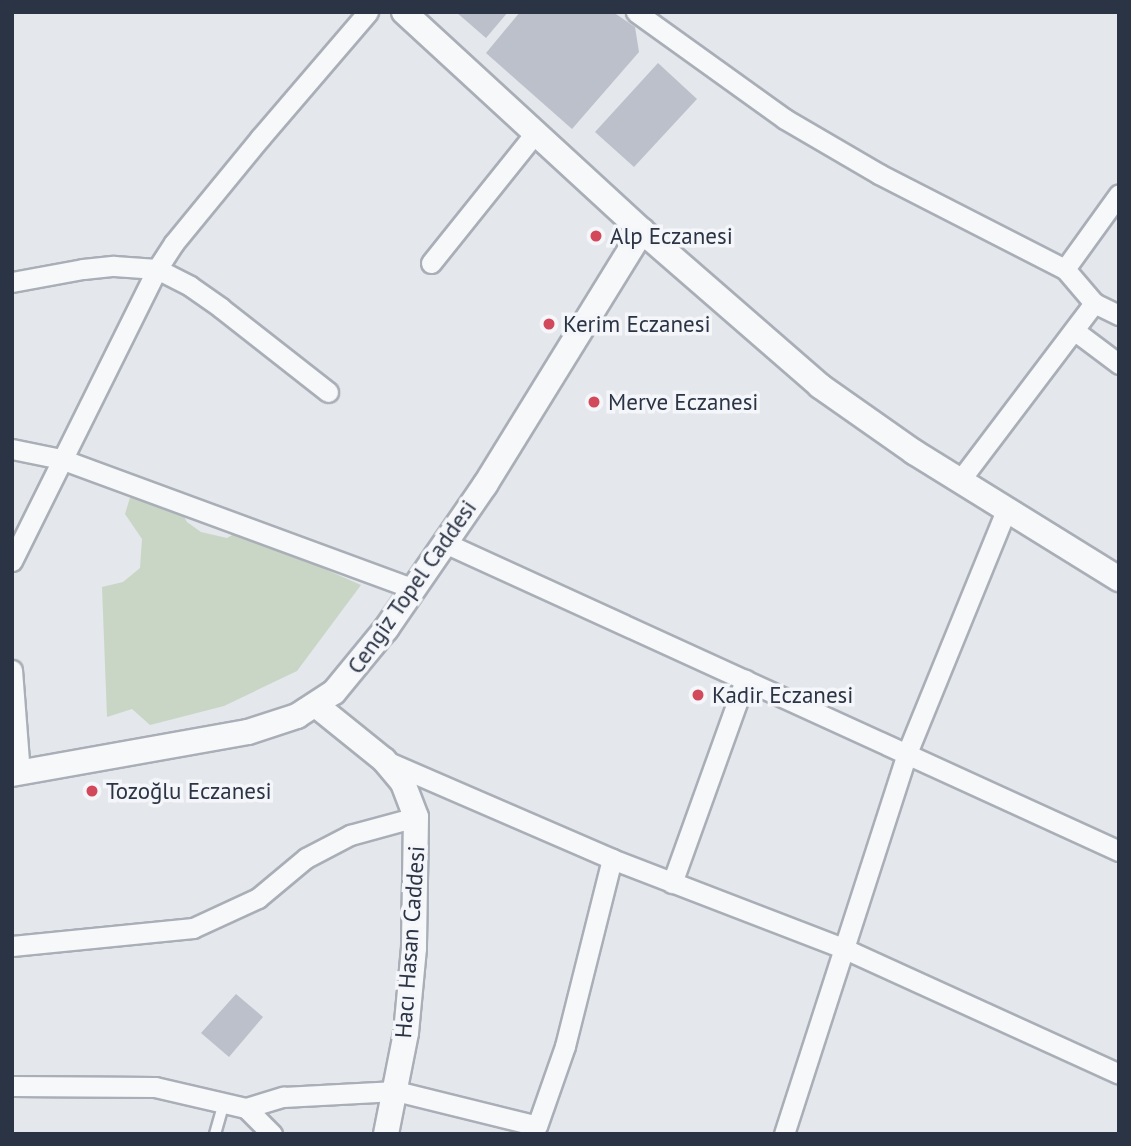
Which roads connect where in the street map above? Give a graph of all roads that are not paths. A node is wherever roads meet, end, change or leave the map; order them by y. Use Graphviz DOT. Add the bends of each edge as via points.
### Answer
graph roads {
  1 [pos="368,12"];
  2 [pos="404,12"];
  3 [pos="636,12"];
  4 [pos="535,133"];
  5 [pos="1119,194"];
  6 [pos="642,231"];
  7 [pos="431,263"];
  8 [pos="157,269"];
  9 [pos="1065,269"];
  10 [pos="12,282"];
  11 [pos="1094,303"];
  12 [pos="1119,316"];
  13 [pos="1075,331"];
  14 [pos="1119,364"];
  15 [pos="328,392"];
  16 [pos="12,449"];
  17 [pos="61,459"];
  18 [pos="961,479"];
  19 [pos="1007,508"];
  20 [pos="446,543"];
  21 [pos="12,561"];
  22 [pos="1119,579"];
  23 [pos="414,589"];
  24 [pos="12,670"];
  25 [pos="745,680"];
  26 [pos="317,706"];
  27 [pos="907,753"];
  28 [pos="384,760"];
  29 [pos="16,774"];
  30 [pos="416,817"];
  31 [pos="1119,851"];
  32 [pos="612,859"];
  33 [pos="672,883"];
  34 [pos="12,946"];
  35 [pos="843,948"];
  36 [pos="1119,1074"];
  37 [pos="12,1086"];
  38 [pos="396,1091"];
  39 [pos="224,1102"];
  40 [pos="246,1108"];
  41 [pos="215,1134"];
  42 [pos="272,1134"];
  43 [pos="386,1134"];
  44 [pos="784,1134"];
  1 -- 8 [label="street" via="260,138"];
  2 -- 4 [label="street"];
  3 -- 9 [label="street" via="785,119 879,174"];
  4 -- 6 [label="street"];
  4 -- 7 [label="street"];
  5 -- 9 [label="street"];
  6 -- 18 [label="street" via="820,386"];
  6 -- 20 [label="street, Cengiz Topel Caddesi"];
  8 -- 10 [label="street" via="114,266"];
  8 -- 15 [label="street" via="221,308"];
  8 -- 17 [label="street"];
  9 -- 11 [label="street"];
  11 -- 12 [label="street"];
  11 -- 13 [label="street"];
  13 -- 14 [label="street"];
  13 -- 18 [label="street"];
  16 -- 17 [label="street"];
  17 -- 21 [label="street"];
  17 -- 23 [label="street"];
  18 -- 19 [label="street"];
  19 -- 22 [label="street"];
  19 -- 27 [label="street"];
  20 -- 23 [label="street, Cengiz Topel Caddesi"];
  20 -- 25 [label="street"];
  23 -- 26 [label="street, Cengiz Topel Caddesi" via="349,677"];
  24 -- 29 [label="street"];
  25 -- 27 [label="street"];
  25 -- 33 [label="street"];
  26 -- 28 [label="street, Hacı Hasan Caddesi"];
  26 -- 29 [label="street, Cengiz Topel Caddesi" via="278,723 213,740"];
  27 -- 31 [label="street"];
  27 -- 35 [label="street"];
  28 -- 30 [label="street, Hacı Hasan Caddesi" via="403,783"];
  28 -- 32 [label="street"];
  30 -- 34 [label="street" via="350,835 306,858 258,898 193,928"];
  30 -- 38 [label="street, Hacı Hasan Caddesi" via="414,948"];
  32 -- 33 [label="street"];
  32 -- 38 [label="street" via="565,1046 537,1126"];
  33 -- 35 [label="street"];
  35 -- 36 [label="street"];
  35 -- 44 [label="street"];
  37 -- 39 [label="street" via="155,1087"];
  38 -- 40 [label="street" via="283,1097"];
  38 -- 43 [label="street, Hacı Hasan Caddesi"];
  39 -- 40 [label="street"];
  39 -- 41 [label="lane"];
  40 -- 42 [label="street"];
}
